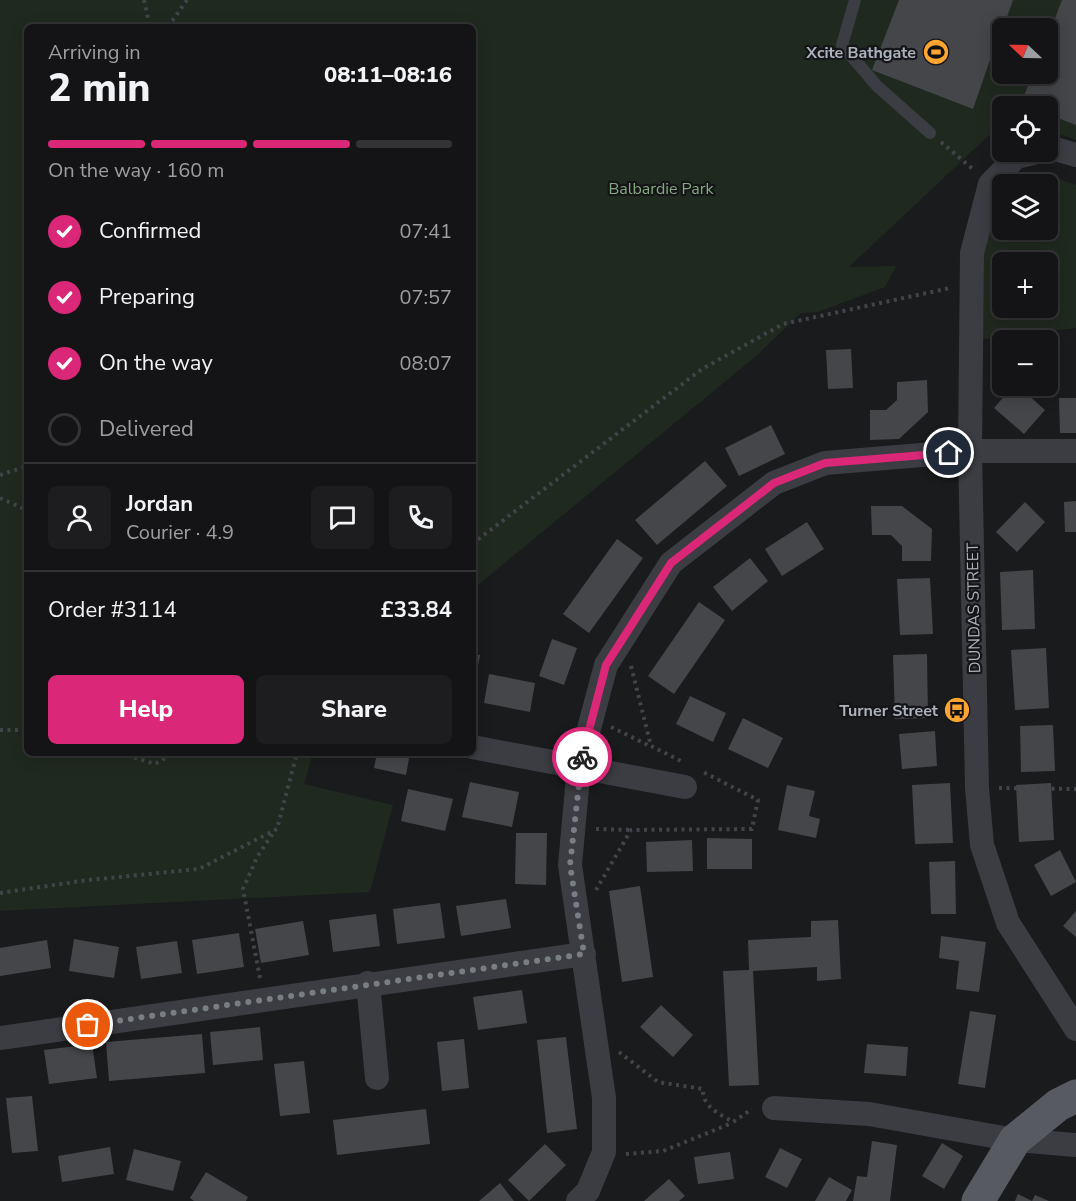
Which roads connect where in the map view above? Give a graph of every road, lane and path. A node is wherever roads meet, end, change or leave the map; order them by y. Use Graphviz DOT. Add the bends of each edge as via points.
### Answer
graph roads {
  1 [pos="144,0"];
  2 [pos="187,0"];
  3 [pos="855,0"];
  4 [pos="149,24"];
  5 [pos="170,24"];
  6 [pos="930,132"];
  7 [pos="1058,150"];
  8 [pos="1076,155"];
  9 [pos="1011,162"];
  10 [pos="990,184"];
  11 [pos="972,285"];
  12 [pos="970,451"];
  13 [pos="1076,451"];
  14 [pos="24,467"];
  15 [pos="0,476"];
  16 [pos="0,498"];
  17 [pos="24,509"];
  18 [pos="476,541"];
  19 [pos="592,718"];
  20 [pos="0,730"];
  21 [pos="24,730"];
  22 [pos="651,746"];
  23 [pos="476,748"];
  24 [pos="130,756"];
  25 [pos="169,756"];
  26 [pos="296,756"];
  27 [pos="579,766"];
  28 [pos="685,787"];
  29 [pos="977,788"];
  30 [pos="1076,789"];
  31 [pos="573,828"];
  32 [pos="277,829"];
  33 [pos="631,831"];
  34 [pos="0,893"];
  35 [pos="584,954"];
  36 [pos="368,983"];
  37 [pos="264,999"];
  38 [pos="1076,1029"];
  39 [pos="0,1038"];
  40 [pos="597,1047"];
  41 [pos="377,1077"];
  42 [pos="1076,1096"];
  43 [pos="774,1108"];
  44 [pos="733,1122"];
  45 [pos="1015,1140"];
  46 [pos="1076,1145"];
  47 [pos="637,1155"];
  48 [pos="579,1201"];
  49 [pos="978,1201"];
  1 -- 4 [label="path"];
  2 -- 5 [label="path"];
  3 -- 6 [label="lane" via="842,45 877,86"];
  6 -- 10 [label="path"];
  7 -- 8 [label="street"];
  9 -- 10 [label="street"];
  10 -- 11 [label="street, DUNDAS STREET" via="972,253"];
  11 -- 12 [label="street, DUNDAS STREET"];
  11 -- 18 [label="path" via="783,324 702,369"];
  12 -- 13 [label="street"];
  12 -- 19 [label="street" via="825,463 774,483 671,563 606,665"];
  12 -- 29 [label="street, DUNDAS STREET"];
  14 -- 15 [label="path"];
  16 -- 17 [label="path"];
  19 -- 22 [label="path"];
  19 -- 27 [label="street"];
  20 -- 21 [label="path"];
  23 -- 27 [label="street"];
  24 -- 25 [label="path" via="156,764"];
  26 -- 32 [label="path"];
  27 -- 28 [label="street"];
  27 -- 31 [label="street"];
  29 -- 30 [label="path"];
  29 -- 38 [label="street, DUNDAS STREET" via="982,846 1008,923"];
  31 -- 33 [label="path"];
  31 -- 35 [label="street" via="570,865"];
  32 -- 34 [label="path" via="200,869"];
  32 -- 37 [label="path" via="257,856 243,889"];
  35 -- 36 [label="street"];
  35 -- 40 [label="street"];
  36 -- 37 [label="street"];
  36 -- 41 [label="street"];
  37 -- 39 [label="street"];
  40 -- 44 [label="path" via="622,1053 658,1082 703,1089 702,1097 711,1108"];
  40 -- 48 [label="street" via="604,1098 604,1152 588,1191"];
  42 -- 45 [label="main road" via="1058,1105"];
  43 -- 44 [label="path" via="761,1102"];
  43 -- 45 [label="street" via="869,1114"];
  44 -- 47 [label="path" via="663,1152"];
  45 -- 46 [label="street"];
  45 -- 49 [label="main road"];
}
